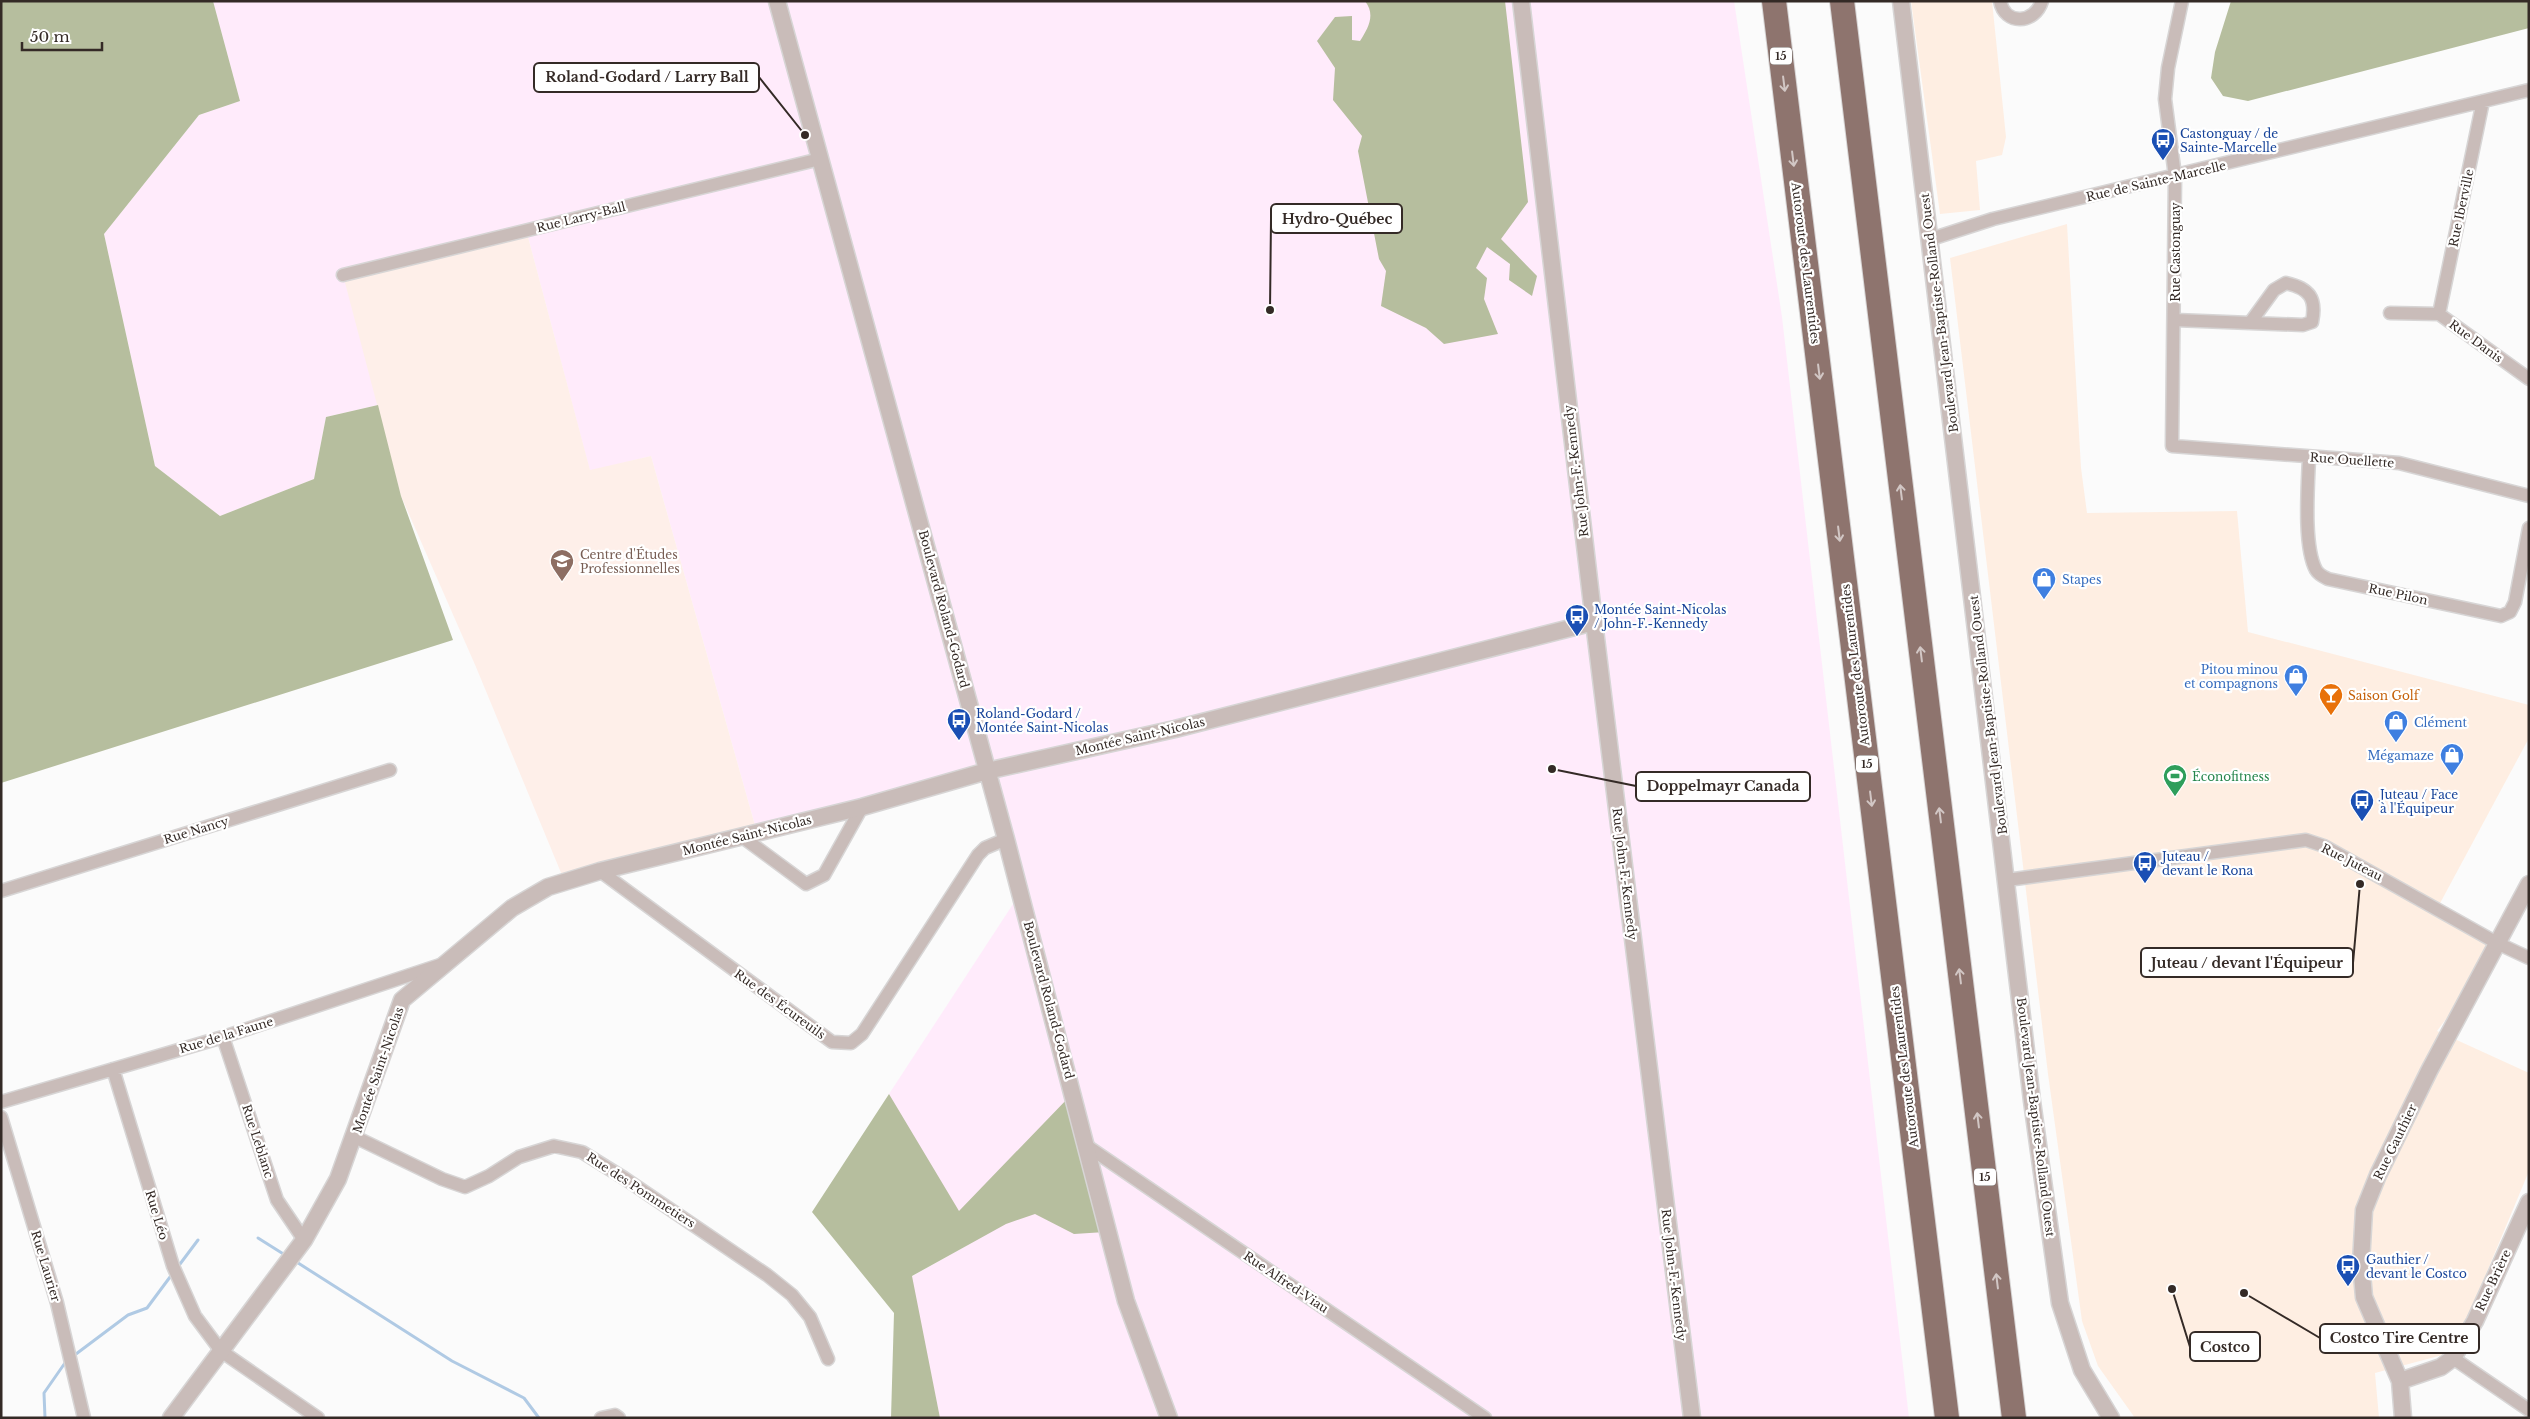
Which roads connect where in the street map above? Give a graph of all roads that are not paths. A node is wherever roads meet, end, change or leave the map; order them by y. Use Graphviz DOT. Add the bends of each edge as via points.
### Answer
graph roads {
  1 [pos="777,1"];
  2 [pos="1521,1"];
  3 [pos="1774,1"];
  4 [pos="1842,1"];
  5 [pos="1901,1"];
  6 [pos="2000,1"];
  7 [pos="2042,1"];
  8 [pos="2182,1"];
  9 [pos="2529,90"];
  10 [pos="2483,101"];
  11 [pos="820,159"];
  12 [pos="2175,176"];
  13 [pos="1930,239"];
  14 [pos="343,274"];
  15 [pos="2390,313"];
  16 [pos="2440,314"];
  17 [pos="2175,320"];
  18 [pos="2250,323"];
  19 [pos="2529,379"];
  20 [pos="2172,446"];
  21 [pos="2309,456"];
  22 [pos="2529,496"];
  23 [pos="2529,528"];
  24 [pos="1594,622"];
  25 [pos="390,770"];
  26 [pos="987,771"];
  27 [pos="862,807"];
  28 [pos="741,836"];
  29 [pos="1006,839"];
  30 [pos="600,871"];
  31 [pos="2007,880"];
  32 [pos="2529,884"];
  33 [pos="1,891"];
  34 [pos="2497,943"];
  35 [pos="2529,958"];
  36 [pos="448,962"];
  37 [pos="223,1037"];
  38 [pos="113,1069"];
  39 [pos="1,1102"];
  40 [pos="1,1117"];
  41 [pos="355,1137"];
  42 [pos="1087,1146"];
  43 [pos="2528,1207"];
  44 [pos="304,1240"];
  45 [pos="221,1351"];
  46 [pos="2453,1358"];
  47 [pos="828,1359"];
  48 [pos="2007,1363"];
  49 [pos="2400,1381"];
  50 [pos="2529,1410"];
  51 [pos="84,1418"];
  52 [pos="171,1418"];
  53 [pos="318,1418"];
  54 [pos="601,1418"];
  55 [pos="619,1418"];
  56 [pos="1169,1418"];
  57 [pos="1485,1418"];
  58 [pos="1692,1418"];
  59 [pos="1947,1418"];
  60 [pos="2014,1418"];
  61 [pos="2021,1418"];
  62 [pos="2111,1418"];
  63 [pos="2403,1418"];
  1 -- 11 [label="street, Boulevard Roland-Godard"];
  2 -- 24 [label="street, Rue John-F.-Kennedy"];
  3 -- 59 [label="highway, Autoroute des Laurentides / 15, one-way"];
  48 -- 4 [label="highway, 15, one-way"];
  5 -- 13 [label="street, Boulevard Jean-Baptiste-Rolland Ouest"];
  6 -- 7 [label="street" via="2010,17 2023,20 2036,14"];
  8 -- 12 [label="street, Rue Castonguay" via="2165,99"];
  9 -- 10 [label="street, Rue de Sainte-Marcelle"];
  10 -- 12 [label="street, Rue de Sainte-Marcelle"];
  10 -- 16 [label="street, Rue Iberville"];
  11 -- 14 [label="street, Rue Larry-Ball"];
  11 -- 26 [label="street, Boulevard Roland-Godard"];
  12 -- 13 [label="street, Rue de Sainte-Marcelle" via="1993,219"];
  12 -- 17 [label="street, Rue Castonguay"];
  13 -- 31 [label="street, Boulevard Jean-Baptiste-Rolland Ouest"];
  15 -- 16 [label="street, Rue Danis"];
  16 -- 19 [label="street, Rue Danis"];
  17 -- 18 [label="street"];
  17 -- 20 [label="street, Rue Castonguay"];
  18 -- 18 [label="street" via="2303,325 2312,322 2315,308 2308,293 2300,286 2286,283 2274,290"];
  20 -- 21 [label="street, Rue Ouellette"];
  21 -- 22 [label="street, Rue Ouellette" via="2399,463"];
  21 -- 23 [label="street, Rue Pilon" via="2307,507 2312,560 2317,573 2328,579 2501,616 2510,612 2515,602"];
  24 -- 26 [label="street, Montée Saint-Nicolas" via="1175,729"];
  24 -- 58 [label="street, Rue John-F.-Kennedy"];
  25 -- 33 [label="street, Rue Nancy"];
  26 -- 27 [label="street, Montée Saint-Nicolas"];
  26 -- 29 [label="street, Boulevard Roland-Godard"];
  27 -- 28 [label="street, Montée Saint-Nicolas"];
  27 -- 28 [label="street" via="824,875 806,884"];
  28 -- 30 [label="street, Montée Saint-Nicolas"];
  29 -- 30 [label="street, Rue des Écureuils" via="985,848 978,855 862,1034 851,1043 832,1042"];
  29 -- 42 [label="street, Boulevard Roland-Godard"];
  30 -- 36 [label="street, Montée Saint-Nicolas" via="548,887 519,904"];
  31 -- 34 [label="street, Rue Juteau" via="2306,840 2324,846 2391,882"];
  31 -- 62 [label="street, Boulevard Jean-Baptiste-Rolland Ouest" via="2032,1101 2060,1303 2082,1370"];
  32 -- 34 [label="street, Rue Gauthier"];
  34 -- 35 [label="street, Rue Juteau"];
  34 -- 49 [label="street, Rue Gauthier" via="2429,1071 2364,1210 2361,1255 2364,1297"];
  36 -- 37 [label="street, Rue de la Faune"];
  36 -- 41 [label="street, Montée Saint-Nicolas" via="402,1000"];
  37 -- 38 [label="street, Rue de la Faune"];
  37 -- 44 [label="street, Rue Leblanc" via="277,1200"];
  38 -- 39 [label="street, Rue de la Faune"];
  38 -- 45 [label="street, Rue Léo" via="173,1266 195,1316"];
  40 -- 51 [label="street, Rue Laurier" via="57,1303"];
  41 -- 44 [label="street, Montée Saint-Nicolas" via="338,1180"];
  41 -- 47 [label="street, Rue des Pommetiers" via="442,1179 465,1186 519,1157 554,1146 582,1152 767,1274 810,1317"];
  42 -- 56 [label="street, Boulevard Roland-Godard" via="1126,1301"];
  42 -- 57 [label="street, Rue Alfred-Viau"];
  43 -- 46 [label="street, Rue Brière" via="2475,1321"];
  44 -- 45 [label="street, Montée Saint-Nicolas"];
  45 -- 52 [label="street, Montée Saint-Nicolas"];
  45 -- 53 [label="street, Rue Léo"];
  46 -- 49 [label="street, Rue Brière" via="2441,1367"];
  46 -- 50 [label="street"];
  48 -- 60 [label="highway, 15"];
  48 -- 61 [label="highway"];
  49 -- 63 [label="street, Rue Gauthier"];
  54 -- 55 [label="street" via="615,1415"];
}
